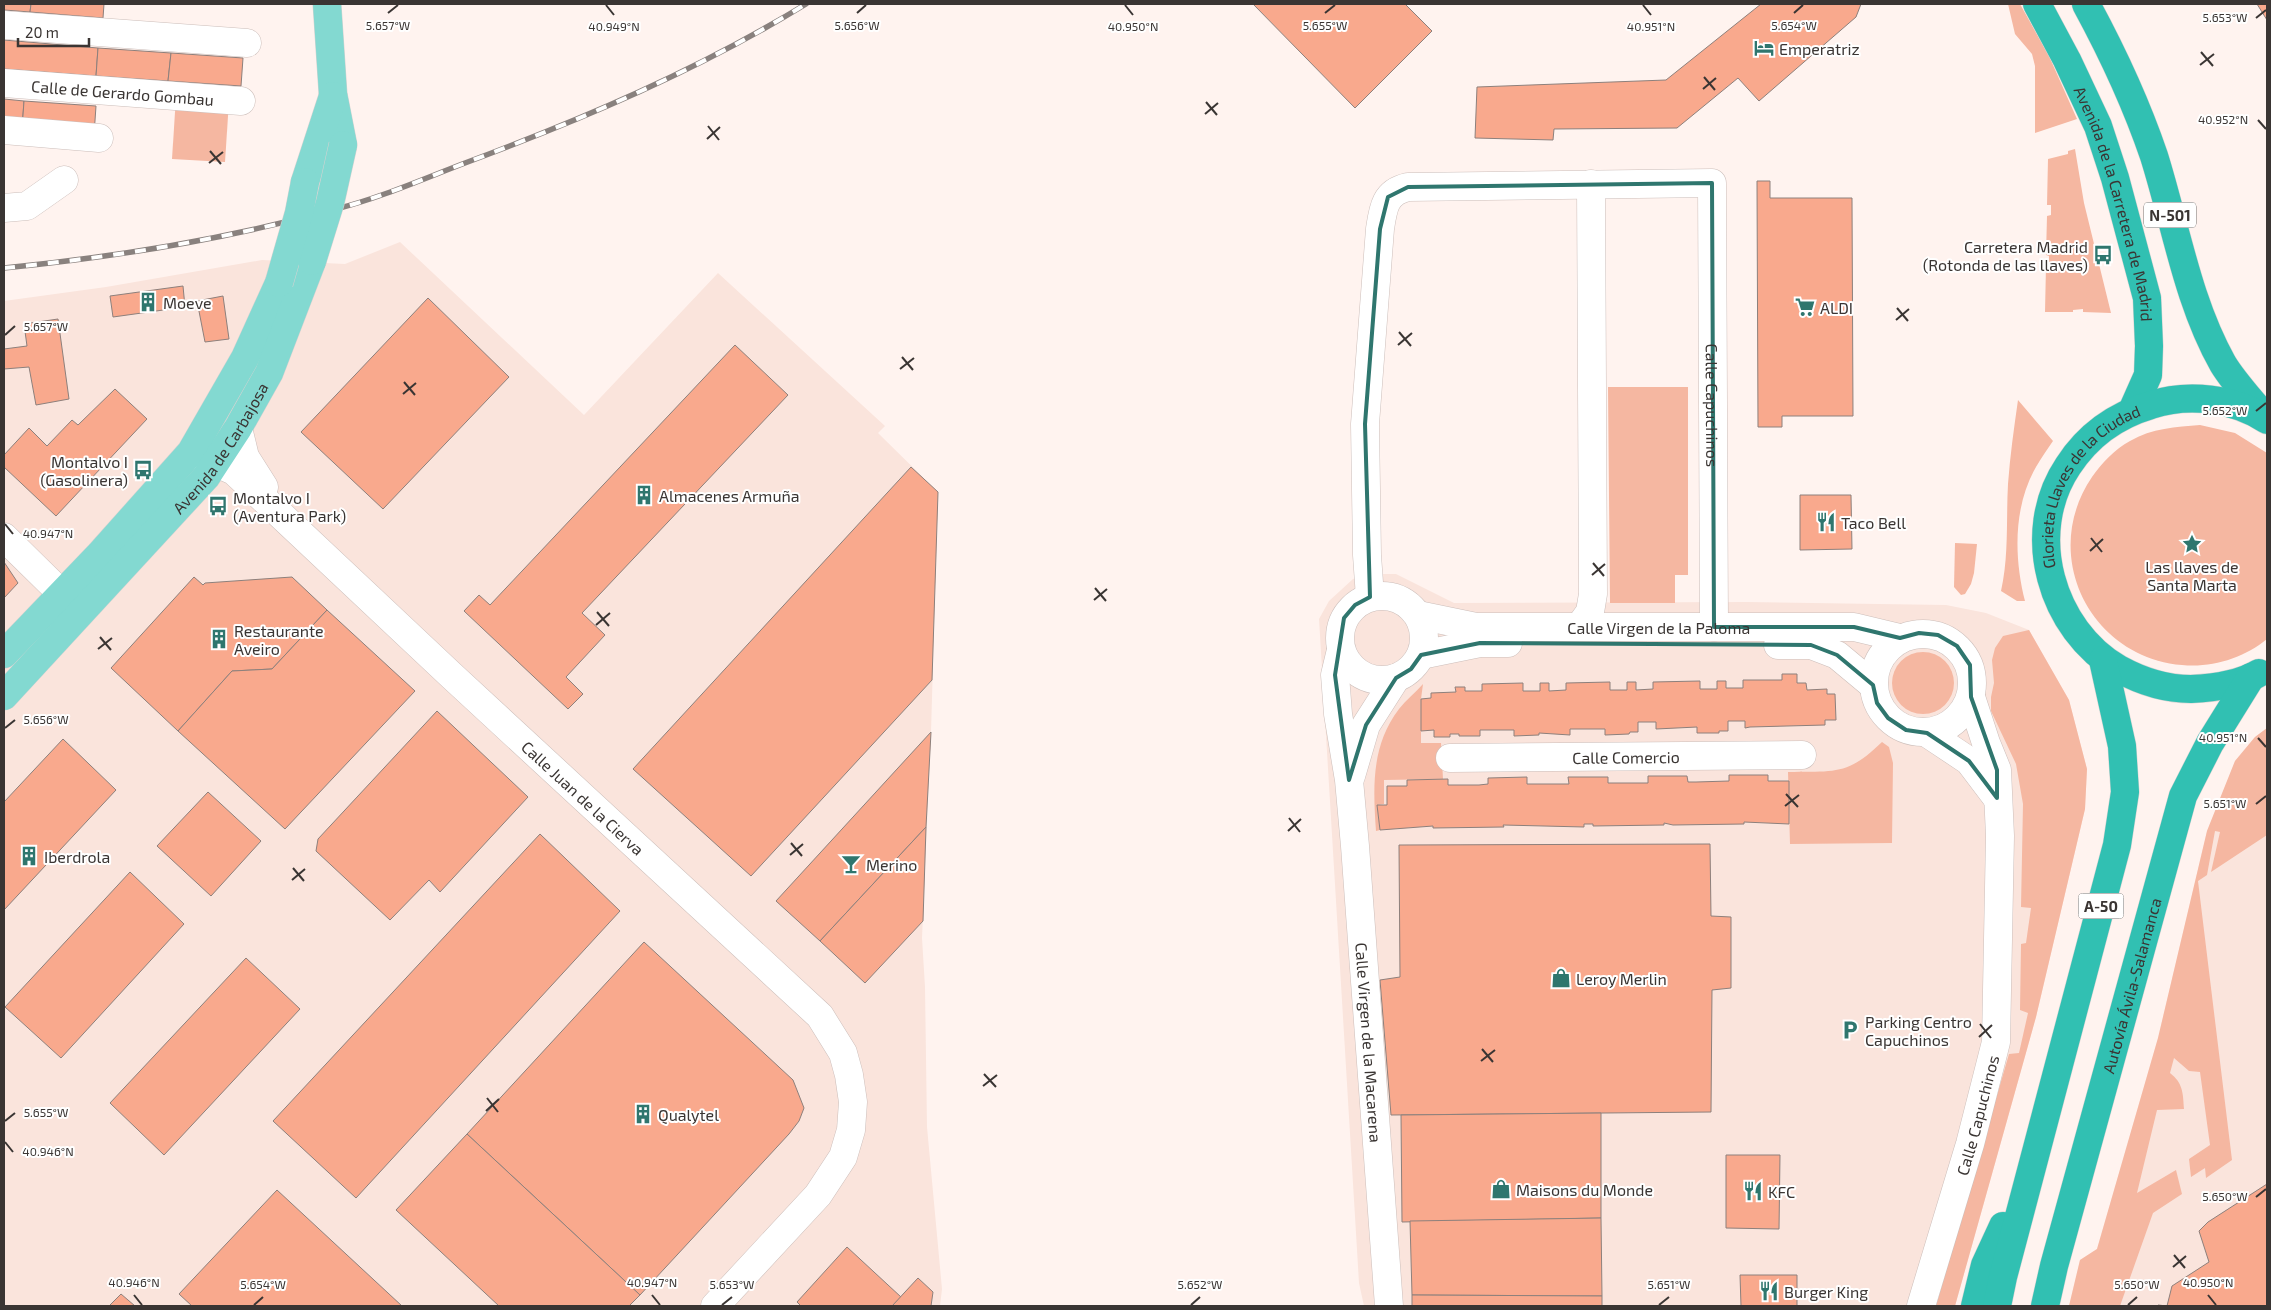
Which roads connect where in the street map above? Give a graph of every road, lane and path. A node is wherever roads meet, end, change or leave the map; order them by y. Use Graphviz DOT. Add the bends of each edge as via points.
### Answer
graph roads {
  1 [pos="327,4"];
  2 [pos="2038,4"];
  3 [pos="2086,4"];
  4 [pos="4,25"];
  5 [pos="247,43"];
  6 [pos="4,83"];
  7 [pos="333,94"];
  8 [pos="241,101"];
  9 [pos="4,130"];
  10 [pos="99,138"];
  11 [pos="64,180"];
  12 [pos="1591,184"];
  13 [pos="4,208"];
  14 [pos="2132,411"];
  15 [pos="2266,419"];
  16 [pos="238,428"];
  17 [pos="191,452"];
  18 [pos="216,462"];
  19 [pos="280,514"];
  20 [pos="4,537"];
  21 [pos="61,593"];
  22 [pos="1370,597"];
  23 [pos="1418,615"];
  24 [pos="1580,626"];
  25 [pos="1714,627"];
  26 [pos="1900,638"];
  27 [pos="1341,650"];
  28 [pos="4,654"];
  29 [pos="1420,655"];
  30 [pos="2104,660"];
  31 [pos="2259,673"];
  32 [pos="1396,678"];
  33 [pos="1873,685"];
  34 [pos="4,696"];
  35 [pos="1971,697"];
  36 [pos="1927,733"];
  37 [pos="1802,756"];
  38 [pos="1450,758"];
  39 [pos="1350,780"];
  40 [pos="1997,798"];
  41 [pos="2037,1149"];
  42 [pos="715,1306"];
  43 [pos="1389,1306"];
  44 [pos="1921,1306"];
  45 [pos="1975,1306"];
  46 [pos="1997,1306"];
  47 [pos="2045,1306"];
  1 -- 7 [label="main road"];
  2 -- 14 [label="highway, Avenida de la Carretera de Madrid / N-501" via="2098,126 2147,298 2148,375"];
  3 -- 15 [label="highway, N-501" via="2153,155 2189,285 2206,330 2224,366"];
  4 -- 5 [label="street"];
  6 -- 8 [label="street, Calle de Gerardo Gombau"];
  7 -- 16 [label="main road, Avenida de Carbajosa, bridge" via="343,145 330,203 312,261 269,373"];
  7 -- 17 [label="main road, Avenida de Carbajosa, bridge" via="305,182 279,282 245,358"];
  9 -- 10 [label="street"];
  11 -- 13 [label="street" via="27,206"];
  12 -- 22 [label="street" via="1408,187 1394,192 1383,205 1365,424"];
  12 -- 24 [label="street" via="1593,594 1590,612"];
  12 -- 25 [label="street, Calle Capuchinos" via="1712,183"];
  14 -- 15 [label="highway, Glorieta Llaves de la Ciudad" via="2165,400 2200,398 2234,404"];
  14 -- 30 [label="highway, Glorieta Llaves de la Ciudad" via="2110,422 2091,438 2068,466 2052,500 2046,537 2049,574 2061,609 2079,637"];
  16 -- 18 [label="main road, Avenida de Carbajosa"];
  16 -- 19 [label="street, Calle Juan de la Cierva" via="245,457"];
  17 -- 18 [label="street, Calle Juan de la Cierva"];
  17 -- 21 [label="main road, Avenida de Carbajosa"];
  18 -- 19 [label="street, Calle Juan de la Cierva" via="234,471"];
  18 -- 34 [label="main road, Avenida de Carbajosa"];
  19 -- 42 [label="street, Calle Juan de la Cierva" via="820,1016 843,1054 850,1075 853,1102 851,1130 843,1157 818,1196"];
  20 -- 21 [label="street"];
  21 -- 28 [label="main road, Avenida de Carbajosa"];
  22 -- 23 [label="street" via="1388,596 1405,603"];
  22 -- 27 [label="street" via="1355,605 1344,618"];
  23 -- 24 [label="street, Calle Virgen de la Paloma" via="1476,627"];
  23 -- 29 [label="street" via="1424,635"];
  24 -- 25 [label="street, Calle Virgen de la Paloma"];
  25 -- 26 [label="street, Calle Virgen de la Paloma" via="1854,628"];
  26 -- 33 [label="street" via="1886,650 1876,666"];
  26 -- 35 [label="street" via="1919,633 1938,635 1957,646 1970,665"];
  27 -- 32 [label="street" via="1353,670 1374,680"];
  27 -- 39 [label="street, Calle Virgen de la Macarena" via="1335,675 1338,714"];
  29 -- 32 [label="street" via="1411,669"];
  29 -- 33 [label="street, Calle Virgen de la Paloma" via="1480,643 1811,645 1837,654"];
  30 -- 31 [label="highway, Glorieta Llaves de la Ciudad" via="2137,679 2175,689 2214,688"];
  30 -- 41 [label="highway, A-50" via="2122,746 2125,792 2117,845"];
  31 -- 47 [label="highway, Autovía Ávila-Salamanca" via="2210,743 2183,796"];
  32 -- 39 [label="street, Calle Virgen de la Macarena" via="1366,725"];
  33 -- 36 [label="street" via="1877,703 1888,718 1906,730"];
  35 -- 36 [label="street" via="1962,715 1946,727"];
  35 -- 40 [label="street, Calle Capuchinos" via="1998,770"];
  36 -- 40 [label="street" via="1969,761"];
  37 -- 38 [label="street, Calle Comercio"];
  39 -- 43 [label="street, Calle Virgen de la Macarena"];
  40 -- 44 [label="street, Calle Capuchinos" via="2000,836 1996,1042 1970,1144"];
  41 -- 45 [label="highway" via="1985,1265"];
  41 -- 46 [label="highway, A-50"];
}
